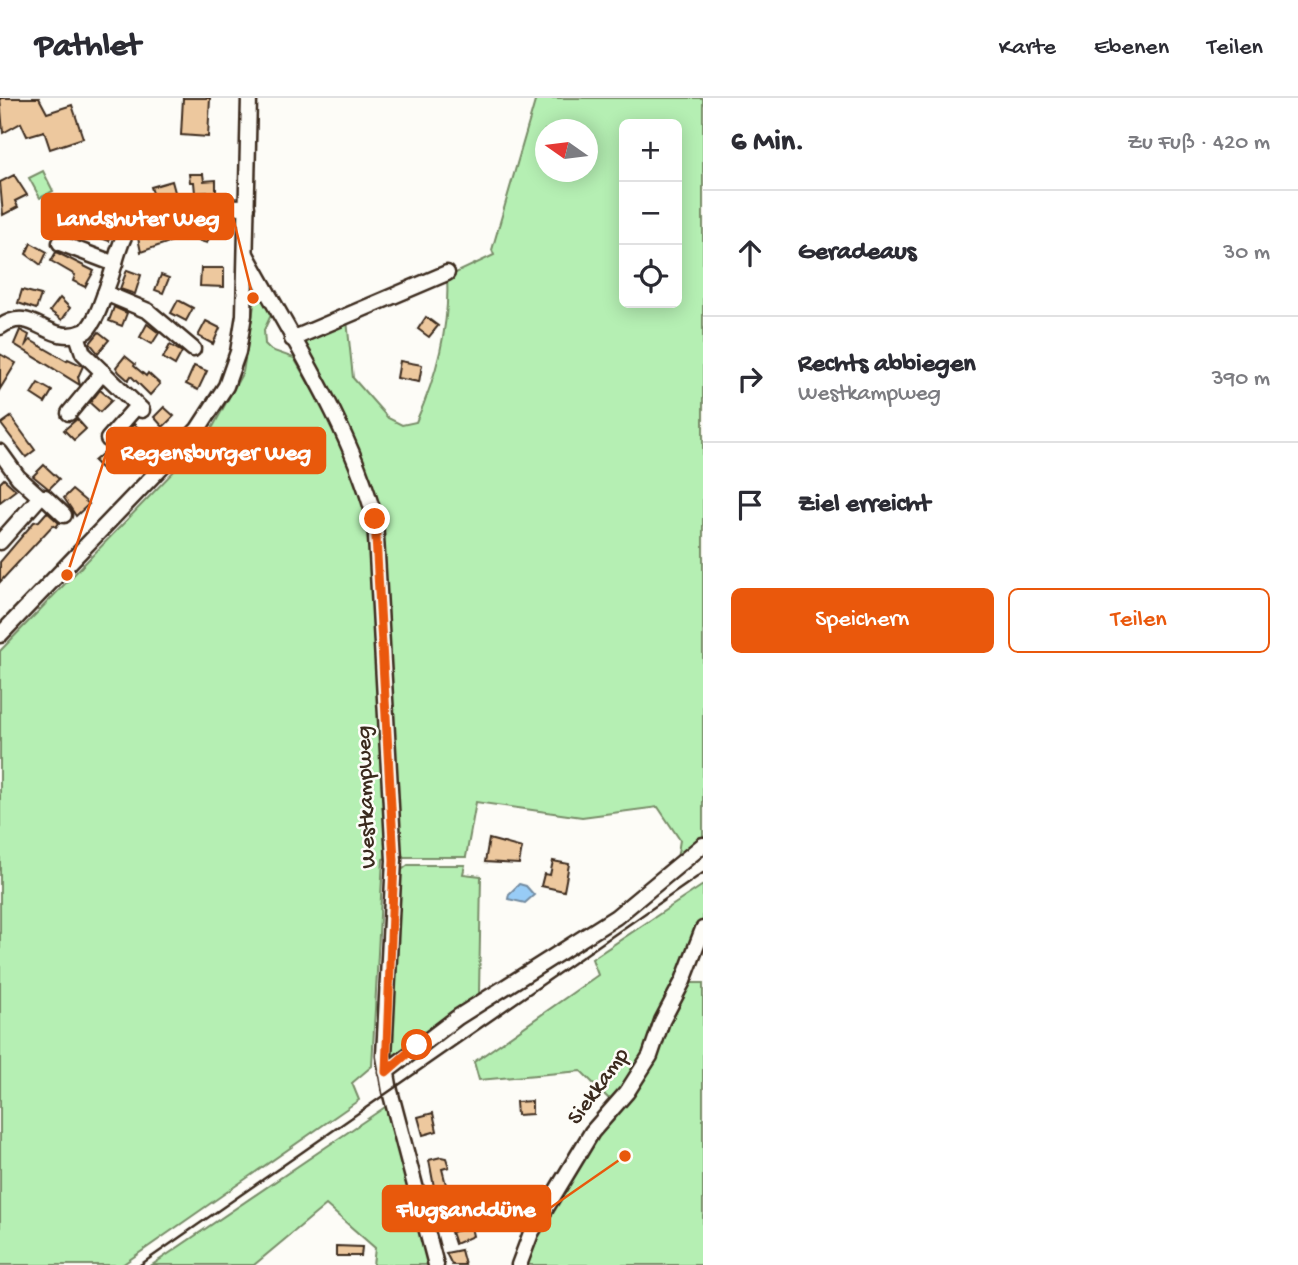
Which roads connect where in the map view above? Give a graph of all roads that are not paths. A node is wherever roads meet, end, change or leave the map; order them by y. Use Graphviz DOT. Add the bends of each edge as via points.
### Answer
graph roads {
  1 [pos="248,98"];
  2 [pos="247,207"];
  3 [pos="60,243"];
  4 [pos="246,254"];
  5 [pos="115,264"];
  6 [pos="447,273"];
  7 [pos="105,293"];
  8 [pos="0,327"];
  9 [pos="77,335"];
  10 [pos="292,339"];
  11 [pos="193,349"];
  12 [pos="103,372"];
  13 [pos="69,413"];
  14 [pos="108,439"];
  15 [pos="0,452"];
  16 [pos="40,497"];
  17 [pos="64,515"];
  18 [pos="0,542"];
  19 [pos="0,635"];
  20 [pos="703,845"];
  21 [pos="703,929"];
  22 [pos="386,1072"];
  23 [pos="436,1265"];
  24 [pos="519,1265"];
  1 -- 2 [label="street, Westkampweg"];
  2 -- 4 [label="street, Westkampweg"];
  2 -- 5 [label="street" via="188,207 141,219 126,233"];
  3 -- 5 [label="street"];
  4 -- 10 [label="street, Westkampweg"];
  4 -- 19 [label="street" via="239,352 210,415"];
  5 -- 7 [label="street"];
  6 -- 10 [label="street"];
  7 -- 9 [label="street" via="93,322"];
  7 -- 11 [label="street" via="148,311"];
  8 -- 9 [label="street" via="25,319 57,335"];
  9 -- 12 [label="street" via="83,354"];
  10 -- 22 [label="street, Westkampweg" via="353,453 375,519 394,860"];
  12 -- 13 [label="street"];
  12 -- 14 [label="street" via="140,408"];
  15 -- 16 [label="street"];
  16 -- 17 [label="street"];
  16 -- 18 [label="street"];
  20 -- 22 [label="street" via="616,917 458,1017"];
  21 -- 24 [label="street, Siekkamp" via="650,1056 627,1092 592,1132 531,1233"];
  22 -- 23 [label="street, Westkampweg"];
}
